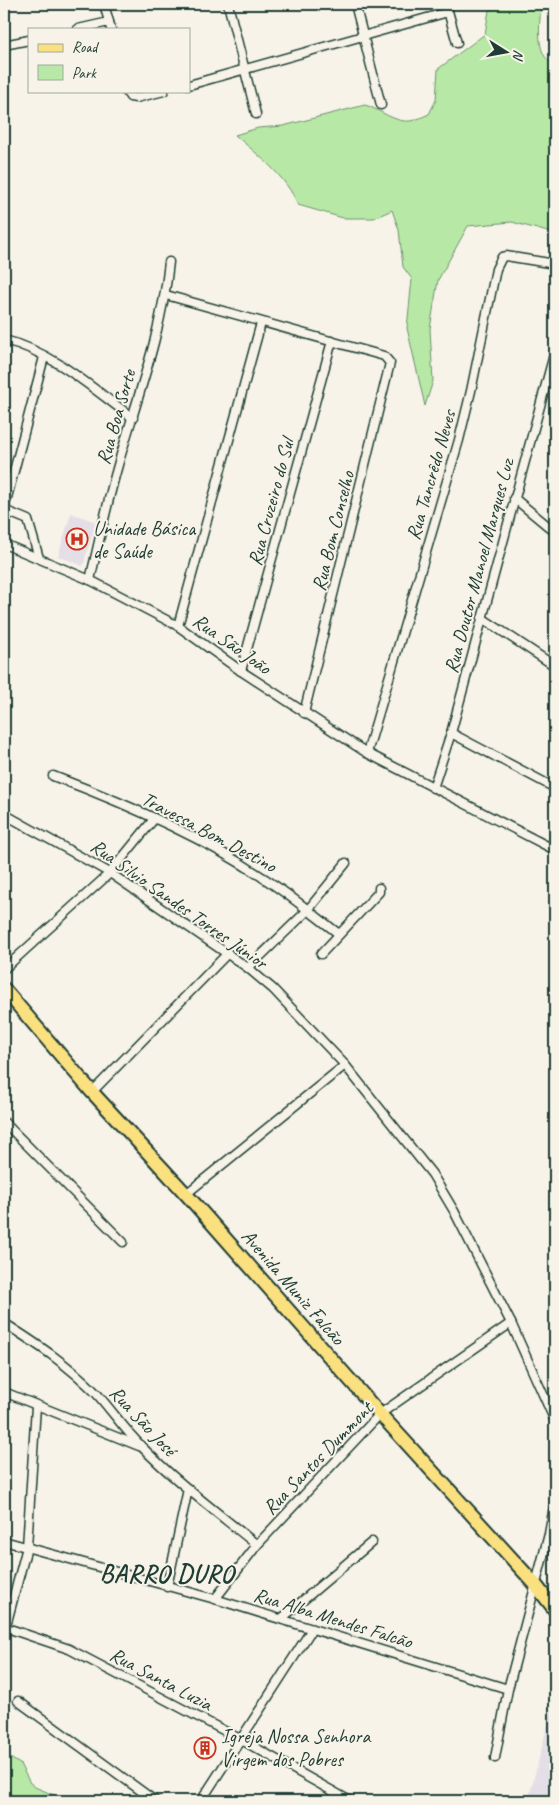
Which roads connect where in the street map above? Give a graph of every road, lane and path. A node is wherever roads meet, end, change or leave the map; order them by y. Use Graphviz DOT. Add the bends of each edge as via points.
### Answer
graph roads {
  1 [pos="104,4"];
  2 [pos="228,4"];
  3 [pos="355,4"];
  4 [pos="447,8"];
  5 [pos="110,25"];
  6 [pos="86,28"];
  7 [pos="364,37"];
  8 [pos="28,40"];
  9 [pos="457,43"];
  10 [pos="4,45"];
  11 [pos="245,70"];
  12 [pos="190,85"];
  13 [pos="160,92"];
  14 [pos="128,94"];
  15 [pos="381,105"];
  16 [pos="256,114"];
  17 [pos="169,262"];
  18 [pos="555,264"];
  19 [pos="166,295"];
  20 [pos="261,323"];
  21 [pos="4,340"];
  22 [pos="332,341"];
  23 [pos="555,351"];
  24 [pos="44,357"];
  25 [pos="133,418"];
  26 [pos="514,498"];
  27 [pos="4,510"];
  28 [pos="555,532"];
  29 [pos="4,544"];
  30 [pos="39,558"];
  31 [pos="90,580"];
  32 [pos="482,618"];
  33 [pos="178,626"];
  34 [pos="555,666"];
  35 [pos="241,671"];
  36 [pos="304,712"];
  37 [pos="451,733"];
  38 [pos="367,753"];
  39 [pos="53,776"];
  40 [pos="433,788"];
  41 [pos="555,788"];
  42 [pos="4,814"];
  43 [pos="154,819"];
  44 [pos="555,850"];
  45 [pos="346,863"];
  46 [pos="110,873"];
  47 [pos="379,888"];
  48 [pos="308,910"];
  49 [pos="339,934"];
  50 [pos="228,953"];
  51 [pos="321,954"];
  52 [pos="248,968"];
  53 [pos="4,969"];
  54 [pos="4,989"];
  55 [pos="345,1065"];
  56 [pos="92,1092"];
  57 [pos="4,1122"];
  58 [pos="186,1194"];
  59 [pos="123,1242"];
  60 [pos="4,1323"];
  61 [pos="511,1323"];
  62 [pos="4,1392"];
  63 [pos="36,1406"];
  64 [pos="380,1414"];
  65 [pos="555,1421"];
  66 [pos="141,1446"];
  67 [pos="188,1488"];
  68 [pos="555,1501"];
  69 [pos="552,1535"];
  70 [pos="4,1540"];
  71 [pos="372,1542"];
  72 [pos="257,1544"];
  73 [pos="27,1547"];
  74 [pos="535,1584"];
  75 [pos="167,1587"];
  76 [pos="215,1599"];
  77 [pos="555,1610"];
  78 [pos="282,1619"];
  79 [pos="5,1629"];
  80 [pos="312,1629"];
  81 [pos="508,1689"];
  82 [pos="18,1701"];
  83 [pos="240,1740"];
  84 [pos="495,1758"];
  85 [pos="155,1801"];
  86 [pos="201,1801"];
  87 [pos="350,1801"];
  1 -- 5 [label="street"];
  2 -- 11 [label="street"];
  3 -- 7 [label="street"];
  4 -- 7 [label="street"];
  4 -- 9 [label="street"];
  5 -- 6 [label="street"];
  7 -- 11 [label="street"];
  7 -- 15 [label="street"];
  8 -- 10 [label="street"];
  11 -- 12 [label="street"];
  11 -- 16 [label="street"];
  13 -- 14 [label="street" via="136,98"];
  17 -- 19 [label="street, Rua Boa Sorte"];
  18 -- 38 [label="street, Rua Tancrêdo Neves" via="506,256 502,257 496,269 459,440"];
  19 -- 20 [label="street"];
  19 -- 25 [label="street, Rua Boa Sorte"];
  20 -- 22 [label="street"];
  20 -- 33 [label="street"];
  21 -- 24 [label="street" via="23,344"];
  22 -- 35 [label="street, Rua Cruzeiro do Sul"];
  22 -- 36 [label="street, Rua Bom Conselho" via="388,358 390,368"];
  23 -- 26 [label="street, Rua Doutor Manoel Marques Luz"];
  24 -- 25 [label="street"];
  24 -- 27 [label="street"];
  25 -- 31 [label="street, Rua Boa Sorte" via="118,463"];
  26 -- 28 [label="street"];
  26 -- 32 [label="street, Rua Doutor Manoel Marques Luz"];
  27 -- 30 [label="street" via="28,520"];
  29 -- 30 [label="street, Rua São João"];
  30 -- 31 [label="street, Rua São João"];
  31 -- 33 [label="street, Rua São João"];
  32 -- 34 [label="street"];
  32 -- 37 [label="street, Rua Doutor Manoel Marques Luz"];
  33 -- 35 [label="street, Rua São João"];
  35 -- 36 [label="street, Rua São João"];
  36 -- 38 [label="street, Rua São João"];
  37 -- 40 [label="street, Rua Doutor Manoel Marques Luz"];
  37 -- 41 [label="street"];
  38 -- 40 [label="street, Rua São João"];
  39 -- 43 [label="street, Travessa Bom Destino"];
  40 -- 44 [label="street, Rua São João"];
  42 -- 46 [label="street, Rua Silvio Sandes Torres Júnior"];
  43 -- 46 [label="street"];
  43 -- 48 [label="street, Travessa Bom Destino" via="233,859"];
  45 -- 48 [label="street"];
  46 -- 50 [label="street, Rua Silvio Sandes Torres Júnior"];
  46 -- 53 [label="street"];
  47 -- 49 [label="street" via="380,892"];
  48 -- 49 [label="street, Travessa Bom Destino"];
  48 -- 52 [label="street"];
  49 -- 51 [label="street"];
  50 -- 52 [label="street, Rua Silvio Sandes Torres Júnior"];
  50 -- 56 [label="street"];
  52 -- 55 [label="street, Rua Silvio Sandes Torres Júnior"];
  54 -- 56 [label="main road, Avenida Muniz Falcão"];
  55 -- 58 [label="street" via="295,1101"];
  55 -- 61 [label="street, Rua Silvio Sandes Torres Júnior" via="432,1174"];
  56 -- 58 [label="main road, Avenida Muniz Falcão"];
  57 -- 59 [label="street"];
  58 -- 64 [label="main road, Avenida Muniz Falcão"];
  60 -- 66 [label="street, Rua São José" via="53,1354 97,1395"];
  61 -- 64 [label="street, Rua Santos Dummont"];
  61 -- 65 [label="street, Rua Silvio Sandes Torres Júnior"];
  62 -- 63 [label="street"];
  63 -- 66 [label="street"];
  63 -- 73 [label="street"];
  64 -- 72 [label="street, Rua Santos Dummont"];
  64 -- 74 [label="main road, Avenida Muniz Falcão"];
  66 -- 67 [label="street, Rua São José"];
  67 -- 72 [label="street, Rua São José"];
  67 -- 75 [label="street"];
  68 -- 69 [label="street"];
  69 -- 74 [label="street"];
  70 -- 73 [label="street, Rua Alba Mendes Falcão"];
  71 -- 78 [label="street"];
  72 -- 76 [label="street, Rua Santos Dummont"];
  73 -- 75 [label="street, Rua Alba Mendes Falcão"];
  73 -- 79 [label="street"];
  74 -- 77 [label="main road, Avenida Muniz Falcão"];
  74 -- 81 [label="street"];
  75 -- 76 [label="street, Rua Alba Mendes Falcão"];
  76 -- 78 [label="street, Rua Alba Mendes Falcão"];
  78 -- 80 [label="street, Rua Alba Mendes Falcão"];
  79 -- 83 [label="street, Rua Santa Luzia" via="69,1649"];
  80 -- 81 [label="street, Rua Alba Mendes Falcão"];
  80 -- 83 [label="street"];
  81 -- 84 [label="street"];
  82 -- 85 [label="street"];
  83 -- 86 [label="street"];
  83 -- 87 [label="street, Rua Santa Luzia"];
}
